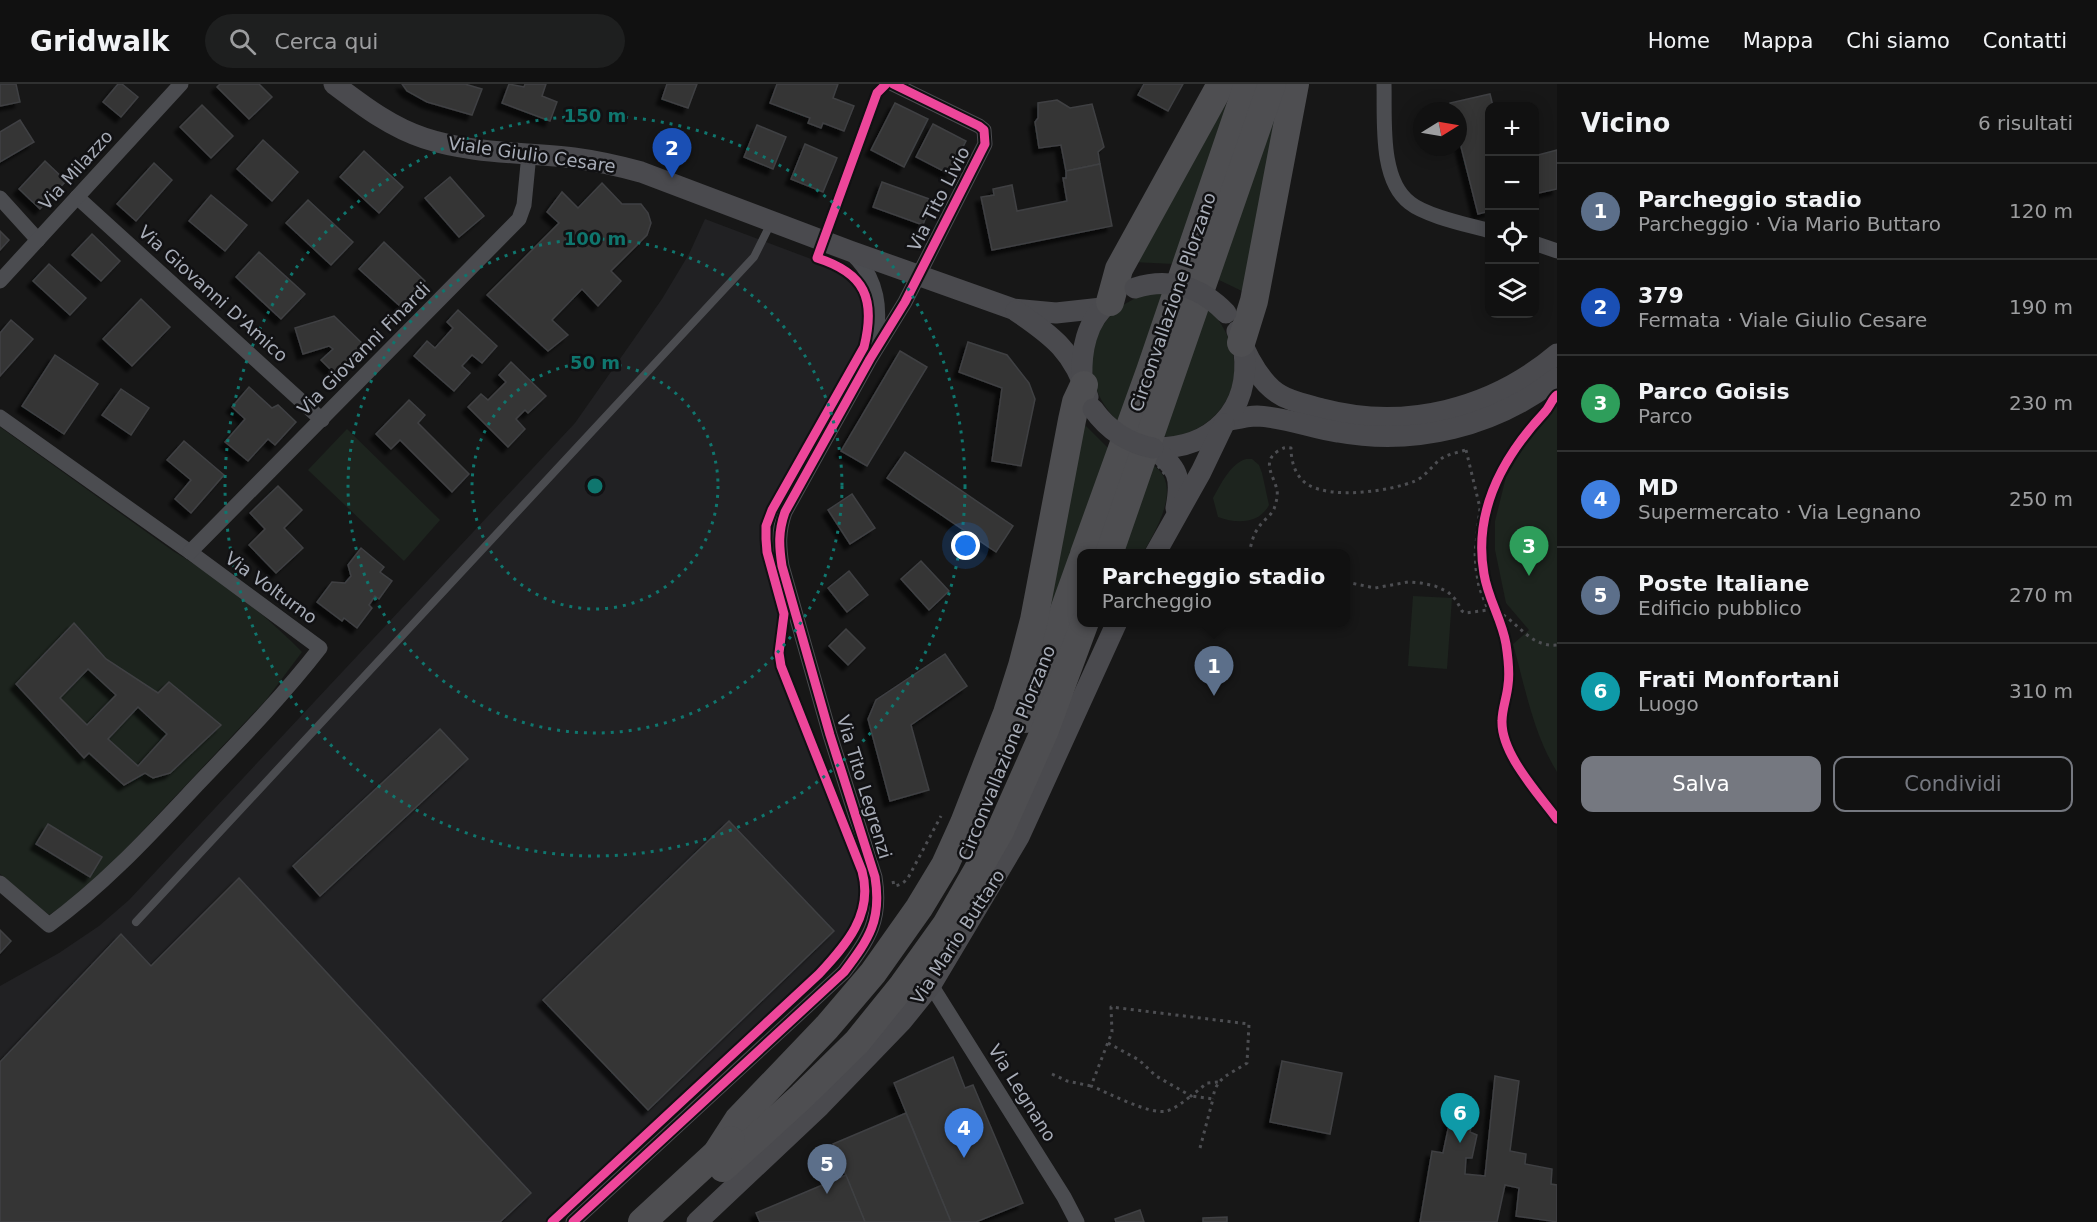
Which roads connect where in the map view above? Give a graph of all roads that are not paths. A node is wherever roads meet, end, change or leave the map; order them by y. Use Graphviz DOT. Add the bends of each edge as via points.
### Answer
graph roads {
  1 [pos="181,84"];
  2 [pos="334,84"];
  3 [pos="892,84"];
  4 [pos="1221,84"];
  5 [pos="1248,84"];
  6 [pos="1272,84"];
  7 [pos="1295,84"];
  8 [pos="1384,84"];
  9 [pos="529,154"];
  10 [pos="77,197"];
  11 [pos="0,198"];
  12 [pos="772,222"];
  13 [pos="1485,229"];
  14 [pos="39,240"];
  15 [pos="1539,245"];
  16 [pos="850,251"];
  17 [pos="1557,251"];
  18 [pos="919,276"];
  19 [pos="0,281"];
  20 [pos="1106,305"];
  21 [pos="1013,309"];
  22 [pos="1242,345"];
  23 [pos="1557,354"];
  24 [pos="870,359"];
  25 [pos="1557,378"];
  26 [pos="1086,391"];
  27 [pos="0,417"];
  28 [pos="322,420"];
  29 [pos="1225,422"];
  30 [pos="1150,447"];
  31 [pos="1173,521"];
  32 [pos="1086,549"];
  33 [pos="1111,549"];
  34 [pos="1158,549"];
  35 [pos="190,552"];
  36 [pos="1077,574"];
  37 [pos="1083,627"];
  38 [pos="1115,627"];
  39 [pos="0,884"];
  40 [pos="135,922"];
  41 [pos="931,985"];
  42 [pos="718,1151"];
  43 [pos="573,1222"];
  44 [pos="642,1222"];
  45 [pos="664,1222"];
  46 [pos="697,1222"];
  47 [pos="1077,1222"];
  1 -- 10 [label="street, Via Milazzo"];
  2 -- 9 [label="street, Viale Giulio Cesare" via="377,116 422,138 471,149"];
  3 -- 18 [label="street, Via Tito Livio" via="979,126 986,137"];
  4 -- 20 [label="highway" via="1119,270"];
  5 -- 32 [label="highway, Circonvallazione Plorzano"];
  6 -- 30 [label="highway, Circonvallazione Plorzano"];
  7 -- 22 [label="highway" via="1254,301"];
  8 -- 13 [label="street" via="1388,163 1398,191 1411,205"];
  9 -- 12 [label="street, Viale Giulio Cesare" via="608,163 641,172"];
  9 -- 28 [label="street, Via Giovanni Finardi" via="519,219"];
  10 -- 14 [label="street, Via Milazzo"];
  10 -- 28 [label="street, Via Giovanni D'Amico"];
  11 -- 14 [label="street"];
  12 -- 16 [label="street, Viale Giulio Cesare"];
  12 -- 40 [label="lane" via="754,257"];
  14 -- 19 [label="street, Via Milazzo"];
  15 -- 17 [label="street"];
  16 -- 18 [label="street, Viale Giulio Cesare"];
  16 -- 24 [label="street, Via Tito Legrenzi" via="864,264 876,295 878,328"];
  18 -- 21 [label="street, Viale Giulio Cesare"];
  18 -- 24 [label="street, Via Tito Legrenzi"];
  20 -- 21 [label="street, Viale Giulio Cesare" via="1056,313"];
  20 -- 22 [label="street, Viale Giulio Cesare, bridge" via="1135,288 1162,283 1183,286 1205,295 1226,313"];
  20 -- 26 [label="street" via="1084,342 1081,365"];
  21 -- 26 [label="street, Viale Giulio Cesare" via="1055,339 1068,354"];
  22 -- 23 [label="street, Viale Giulio Cesare" via="1255,369 1284,398 1343,415 1372,418 1424,416 1474,403 1530,374"];
  22 -- 29 [label="street, Viale Giulio Cesare" via="1243,387"];
  24 -- 43 [label="street, Via Tito Legrenzi" via="785,512 778,543 830,735 875,877 876,918 867,942 844,972"];
  25 -- 29 [label="street, Viale Giulio Cesare" via="1508,408 1430,434 1366,437 1264,417"];
  26 -- 30 [label="street, Viale Giulio Cesare, bridge" via="1101,420 1118,435"];
  26 -- 42 [label="highway" via="1076,402 1022,666 945,865 920,908 873,973 738,1120"];
  27 -- 35 [label="street, Via Volturno"];
  28 -- 35 [label="street, Via Giovanni Finardi"];
  29 -- 30 [label="street, Viale Giulio Cesare" via="1192,443"];
  29 -- 31 [label="street"];
  30 -- 31 [label="street" via="1176,473 1180,487"];
  30 -- 33 [label="highway, Circonvallazione Plorzano"];
  31 -- 34 [label="street"];
  35 -- 39 [label="street, Via Volturno" via="320,648 293,684 127,859 50,925"];
  36 -- 42 [label="highway, Circonvallazione Plorzano" via="1024,721 981,825 938,907 886,981 840,1035 786,1091"];
  37 -- 45 [label="highway, Circonvallazione Plorzano" via="1045,730 1000,831 946,925 856,1042"];
  38 -- 41 [label="street, Via Mario Buttaro" via="1019,837"];
  41 -- 46 [label="street, Via Mario Buttaro" via="820,1106"];
  41 -- 47 [label="street, Via Legnano"];
  42 -- 44 [label="highway, Circonvallazione Plorzano"];
}
